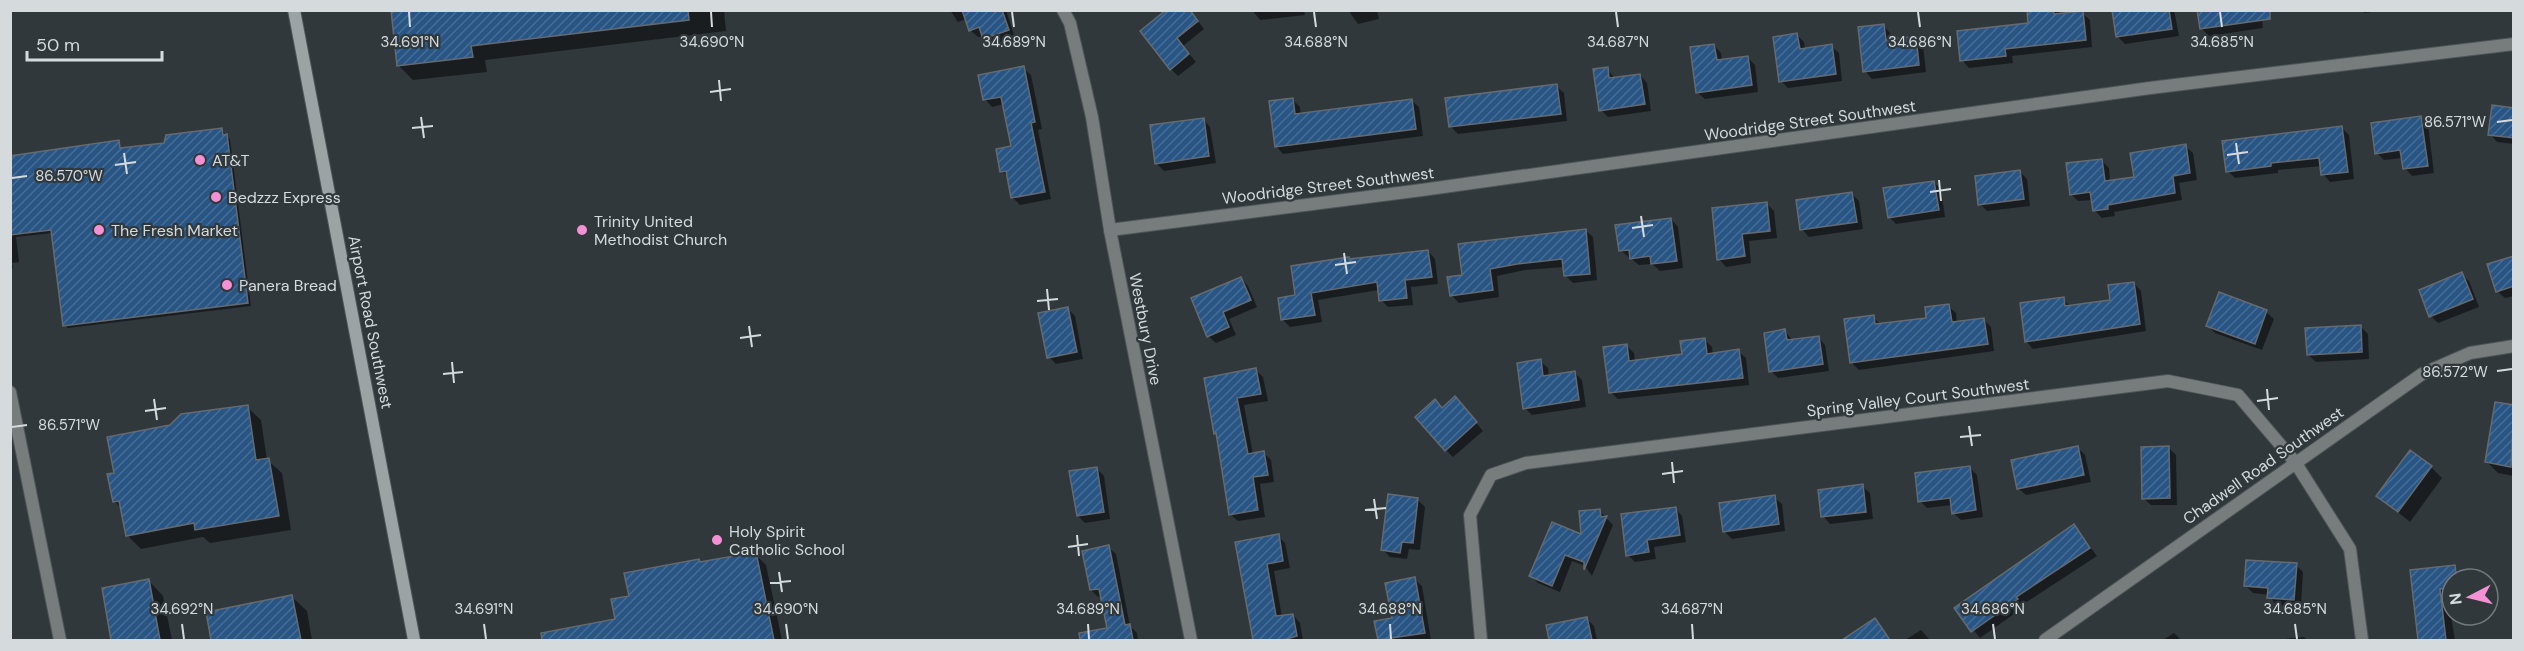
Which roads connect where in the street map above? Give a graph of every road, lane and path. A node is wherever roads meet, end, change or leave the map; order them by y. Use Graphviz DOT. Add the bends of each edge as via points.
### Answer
graph roads {
  1 [pos="294,10"];
  2 [pos="1063,10"];
  3 [pos="1071,17"];
  4 [pos="2514,44"];
  5 [pos="1110,230"];
  6 [pos="2514,346"];
  7 [pos="10,392"];
  8 [pos="2295,462"];
  9 [pos="60,640"];
  10 [pos="414,640"];
  11 [pos="1191,640"];
  12 [pos="1481,640"];
  13 [pos="2045,640"];
  14 [pos="2362,640"];
  1 -- 10 [label="main road, Airport Road Southwest"];
  2 -- 3 [label="street, Westbury Drive"];
  3 -- 5 [label="street, Westbury Drive"];
  4 -- 5 [label="street, Woodridge Street Southwest" via="2150,88"];
  5 -- 11 [label="street, Westbury Drive"];
  6 -- 8 [label="street, Chadwell Road Southwest" via="2470,353 2422,374"];
  7 -- 9 [label="street"];
  8 -- 12 [label="street, Spring Valley Court Southwest" via="2238,395 2168,381 1526,463 1491,475 1470,515"];
  8 -- 13 [label="street, Chadwell Road Southwest"];
  8 -- 14 [label="street, Spring Valley Court Southwest" via="2350,549"];
}
